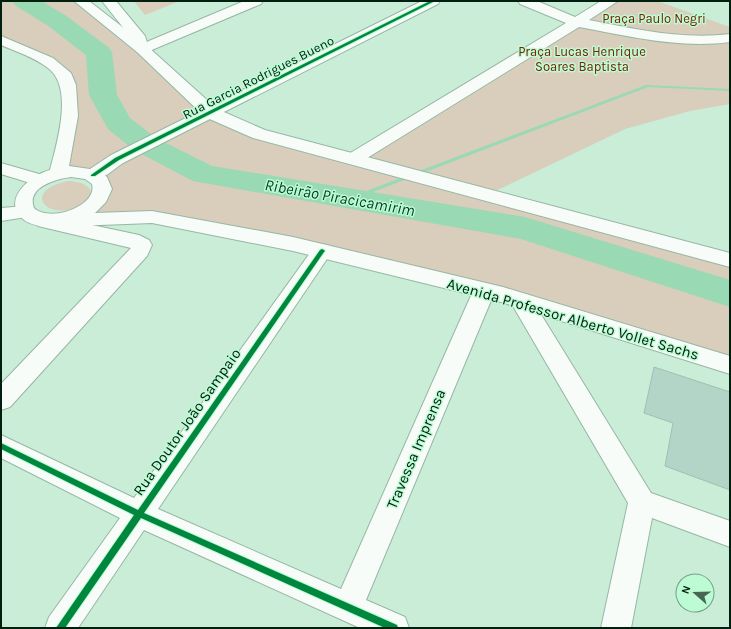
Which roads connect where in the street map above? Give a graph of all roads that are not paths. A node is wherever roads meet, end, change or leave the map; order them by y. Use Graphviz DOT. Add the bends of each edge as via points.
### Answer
graph roads {
  1 [pos="81,1"];
  2 [pos="109,1"];
  3 [pos="256,1"];
  4 [pos="433,1"];
  5 [pos="525,1"];
  6 [pos="611,1"];
  7 [pos="576,22"];
  8 [pos="730,38"];
  9 [pos="1,40"];
  10 [pos="142,50"];
  11 [pos="211,113"];
  12 [pos="353,159"];
  13 [pos="1,168"];
  14 [pos="58,173"];
  15 [pos="93,175"];
  16 [pos="40,180"];
  17 [pos="26,212"];
  18 [pos="1,215"];
  19 [pos="54,220"];
  20 [pos="322,251"];
  21 [pos="730,260"];
  22 [pos="484,290"];
  23 [pos="521,300"];
  24 [pos="730,365"];
  25 [pos="1,400"];
  26 [pos="1,446"];
  27 [pos="642,502"];
  28 [pos="139,514"];
  29 [pos="730,534"];
  30 [pos="348,608"];
  31 [pos="60,628"];
  32 [pos="394,628"];
  33 [pos="616,628"];
  1 -- 10 [label="main road"];
  2 -- 10 [label="main road" via="140,39"];
  3 -- 10 [label="main road"];
  4 -- 11 [label="main road, Rua Garcia Rodrigues Bueno"];
  5 -- 7 [label="main road"];
  6 -- 7 [label="main road"];
  7 -- 8 [label="main road" via="646,35 708,41"];
  7 -- 12 [label="main road"];
  9 -- 14 [label="main road" via="56,65 66,78 71,108 67,141"];
  10 -- 11 [label="main road"];
  11 -- 12 [label="main road" via="259,134"];
  11 -- 15 [label="main road, Rua Garcia Rodrigues Bueno" via="117,159"];
  12 -- 21 [label="main road"];
  13 -- 16 [label="main road"];
  14 -- 15 [label="main road" via="71,171"];
  14 -- 16 [label="main road"];
  15 -- 19 [label="main road" via="100,180 103,187 102,195 96,203 87,211"];
  16 -- 17 [label="main road" via="25,192 22,206"];
  17 -- 18 [label="main road"];
  17 -- 19 [label="main road" via="34,218"];
  19 -- 20 [label="main road, Avenida Professor Alberto Vollet Sachs" via="152,217"];
  19 -- 25 [label="main road" via="132,240 142,245 140,251 100,295"];
  20 -- 22 [label="main road, Avenida Professor Alberto Vollet Sachs"];
  20 -- 28 [label="main road, Rua Doutor João Sampaio"];
  22 -- 23 [label="main road, Avenida Professor Alberto Vollet Sachs"];
  22 -- 30 [label="main road, Travessa Imprensa"];
  23 -- 24 [label="main road, Avenida Professor Alberto Vollet Sachs"];
  23 -- 27 [label="main road"];
  26 -- 28 [label="main road"];
  27 -- 29 [label="main road"];
  27 -- 33 [label="main road"];
  28 -- 30 [label="main road"];
  28 -- 31 [label="main road, Rua Doutor João Sampaio"];
  30 -- 32 [label="main road"];
}
